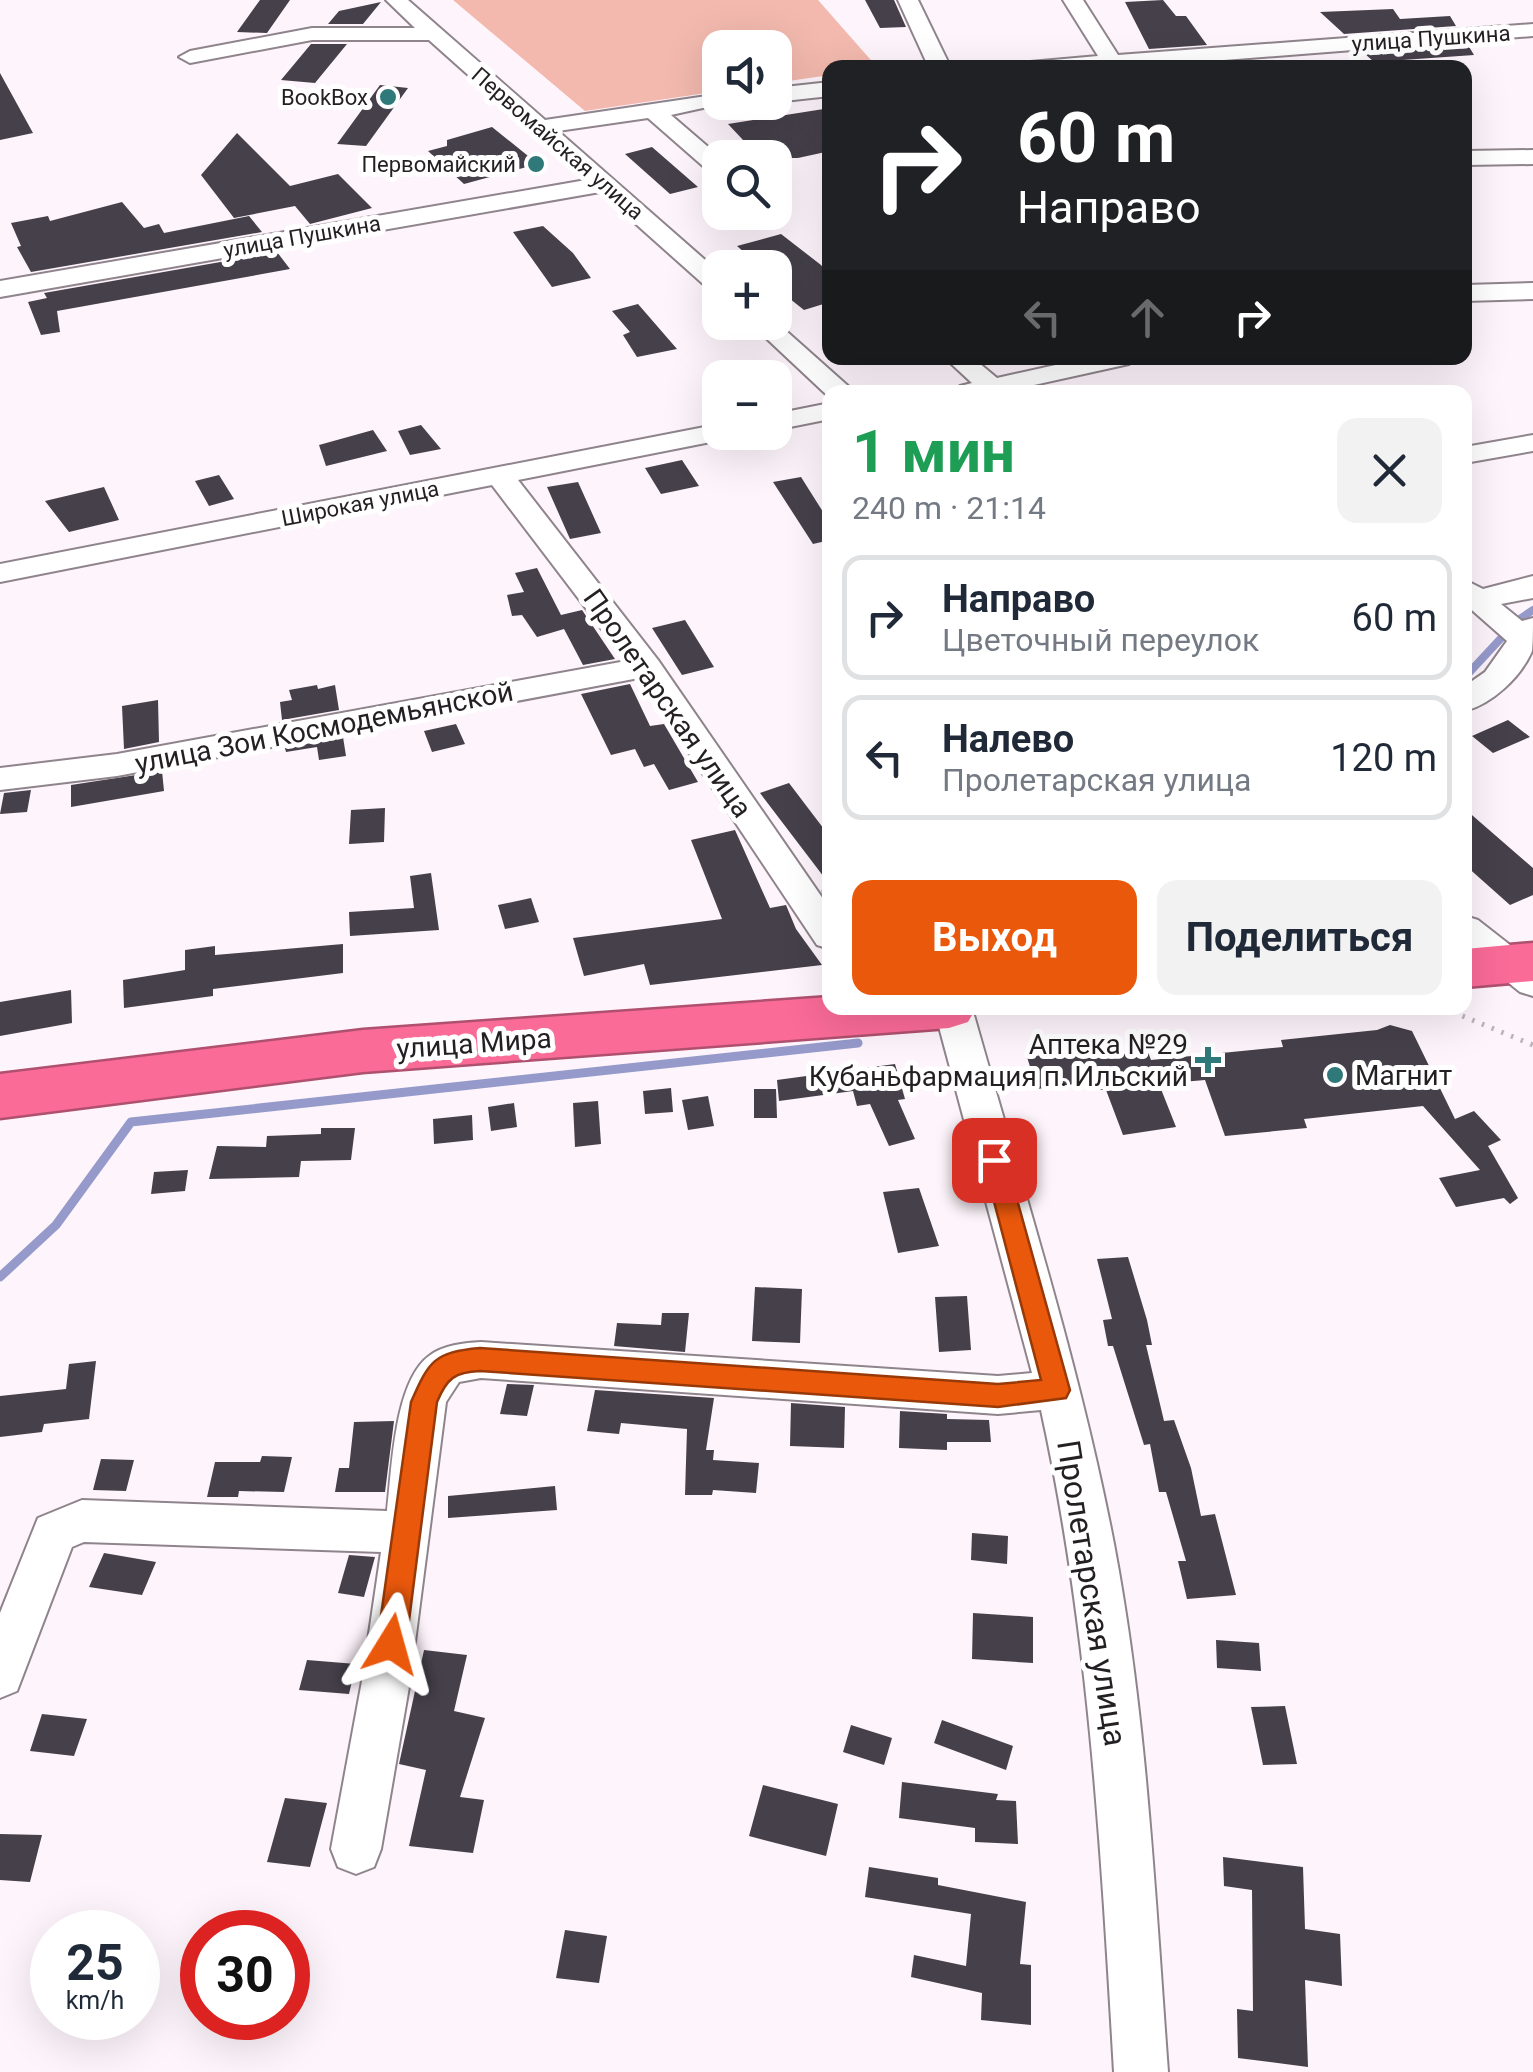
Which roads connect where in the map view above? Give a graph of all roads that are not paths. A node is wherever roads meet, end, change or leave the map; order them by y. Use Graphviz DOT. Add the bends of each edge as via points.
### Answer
graph roads {
  1 [pos="396,0"];
  2 [pos="908,0"];
  3 [pos="1073,0"];
  4 [pos="1533,30"];
  5 [pos="434,34"];
  6 [pos="190,57"];
  7 [pos="1287,58"];
  8 [pos="1110,59"];
  9 [pos="936,60"];
  10 [pos="1101,60"];
  11 [pos="822,90"];
  12 [pos="792,93"];
  13 [pos="702,103"];
  14 [pos="651,109"];
  15 [pos="540,127"];
  16 [pos="702,153"];
  17 [pos="1533,157"];
  18 [pos="1472,158"];
  19 [pos="605,184"];
  20 [pos="702,270"];
  21 [pos="0,289"];
  22 [pos="1533,291"];
  23 [pos="1472,293"];
  24 [pos="781,340"];
  25 [pos="1089,365"];
  26 [pos="832,385"];
  27 [pos="1002,385"];
  28 [pos="822,413"];
  29 [pos="792,419"];
  30 [pos="702,436"];
  31 [pos="1533,443"];
  32 [pos="1472,454"];
  33 [pos="500,476"];
  34 [pos="0,573"];
  35 [pos="1533,585"];
  36 [pos="1472,594"];
  37 [pos="1472,595"];
  38 [pos="1526,645"];
  39 [pos="647,667"];
  40 [pos="1472,697"];
  41 [pos="0,779"];
  42 [pos="822,924"];
  43 [pos="1472,935"];
  44 [pos="1510,970"];
  45 [pos="822,1015"];
  46 [pos="953,1015"];
  47 [pos="0,1096"];
  48 [pos="1057,1390"];
  49 [pos="406,1532"];
  50 [pos="0,1676"];
  51 [pos="356,1849"];
  52 [pos="1141,2072"];
  1 -- 5 [label="street, Первомайская улица"];
  2 -- 9 [label="street"];
  3 -- 8 [label="street"];
  4 -- 7 [label="street, улица Пушкина"];
  5 -- 6 [label="street" via="292,36"];
  5 -- 15 [label="street, Первомайская улица"];
  7 -- 8 [label="street, улица Пушкина"];
  8 -- 10 [label="street, улица Пушкина"];
  11 -- 12 [label="street"];
  13 -- 14 [label="street"];
  14 -- 15 [label="street"];
  14 -- 16 [label="street"];
  15 -- 19 [label="street, Первомайская улица"];
  17 -- 18 [label="street"];
  19 -- 20 [label="street, Первомайская улица"];
  19 -- 21 [label="street, улица Пушкина"];
  22 -- 23 [label="street"];
  24 -- 26 [label="street"];
  25 -- 27 [label="street"];
  28 -- 29 [label="street"];
  30 -- 33 [label="street, Широкая улица"];
  31 -- 32 [label="street"];
  33 -- 34 [label="street, Широкая улица"];
  33 -- 39 [label="street, Пролетарская улица"];
  35 -- 36 [label="street"];
  37 -- 38 [label="street"];
  38 -- 40 [label="street"];
  39 -- 41 [label="street, улица Зои Космодемьянской" via="118,765"];
  39 -- 42 [label="street, Пролетарская улица"];
  43 -- 44 [label="street"];
  45 -- 47 [label="highway, улица Мира" via="363,1051"];
  46 -- 48 [label="street, Пролетарская улица"];
  48 -- 49 [label="street" via="998,1395 453,1362 436,1374 424,1402"];
  48 -- 52 [label="street, Пролетарская улица" via="1091,1544 1118,1732"];
  49 -- 50 [label="street" via="82,1521 54,1533"];
  49 -- 51 [label="street"];
}
